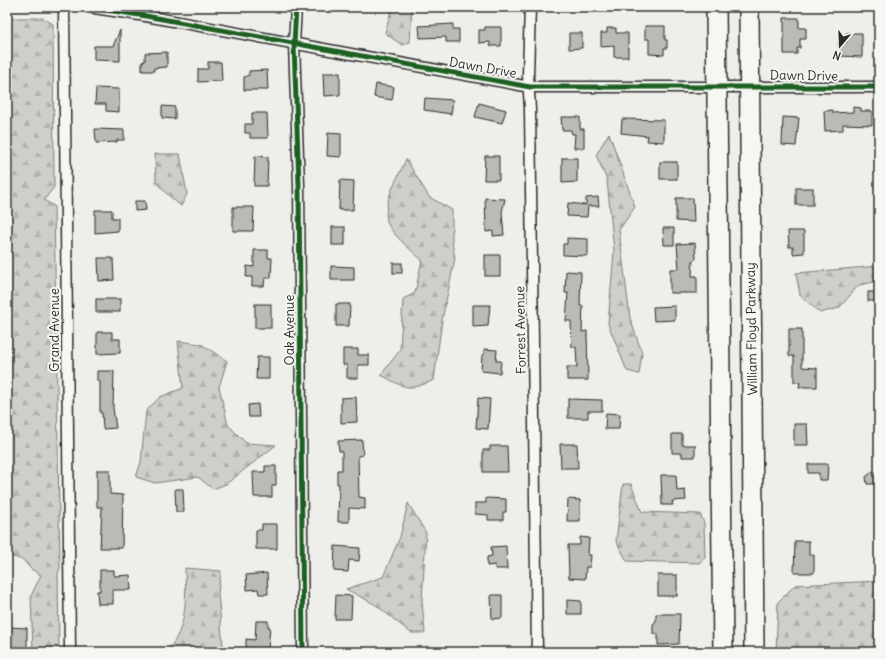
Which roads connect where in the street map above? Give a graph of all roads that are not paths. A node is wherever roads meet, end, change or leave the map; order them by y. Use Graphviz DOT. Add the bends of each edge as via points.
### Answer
graph roads {
  1 [pos="64,7"];
  2 [pos="88,7"];
  3 [pos="296,7"];
  4 [pos="530,7"];
  5 [pos="716,7"];
  6 [pos="749,7"];
  7 [pos="294,44"];
  8 [pos="749,86"];
  9 [pos="530,87"];
  10 [pos="717,87"];
  11 [pos="879,87"];
  12 [pos="70,652"];
  13 [pos="303,652"];
  14 [pos="537,652"];
  15 [pos="723,652"];
  16 [pos="754,652"];
  1 -- 12 [label="street, Grand Avenue"];
  2 -- 7 [label="street, Dawn Drive"];
  3 -- 7 [label="street, Oak Avenue"];
  4 -- 9 [label="street, Forrest Avenue"];
  5 -- 10 [label="highway"];
  6 -- 8 [label="highway, William Floyd Parkway"];
  7 -- 9 [label="street, Dawn Drive"];
  7 -- 13 [label="street, Oak Avenue" via="299,185"];
  8 -- 10 [label="street, Dawn Drive"];
  8 -- 11 [label="street, Dawn Drive"];
  8 -- 16 [label="highway, William Floyd Parkway"];
  9 -- 10 [label="street, Dawn Drive"];
  9 -- 14 [label="street, Forrest Avenue"];
  10 -- 15 [label="highway"];
}
